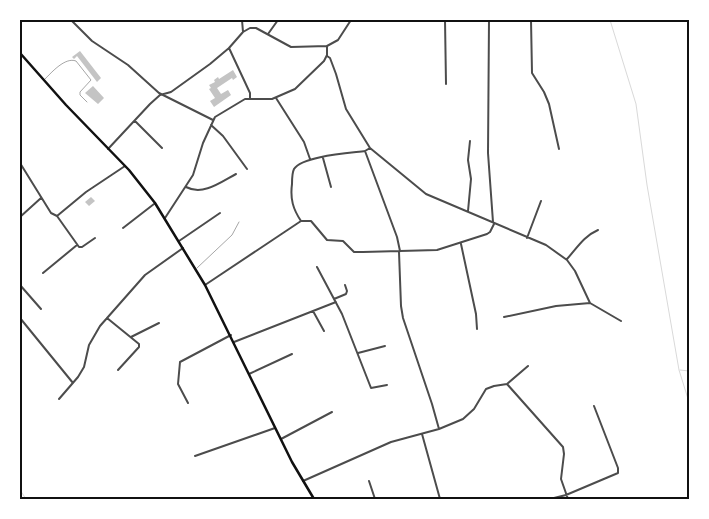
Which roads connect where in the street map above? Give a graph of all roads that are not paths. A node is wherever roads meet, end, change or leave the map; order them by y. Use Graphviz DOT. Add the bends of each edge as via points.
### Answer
graph roads {
  1 [pos="71,20"];
  2 [pos="242,20"];
  3 [pos="278,20"];
  4 [pos="351,20"];
  5 [pos="445,20"];
  6 [pos="490,20"];
  7 [pos="531,20"];
  8 [pos="243,32"];
  9 [pos="268,34"];
  10 [pos="327,46"];
  11 [pos="229,48"];
  12 [pos="20,53"];
  13 [pos="327,56"];
  14 [pos="44,80"];
  15 [pos="446,84"];
  16 [pos="162,95"];
  17 [pos="250,98"];
  18 [pos="276,98"];
  19 [pos="87,102"];
  20 [pos="134,120"];
  21 [pos="213,120"];
  22 [pos="211,125"];
  23 [pos="470,141"];
  24 [pos="162,148"];
  25 [pos="370,148"];
  26 [pos="108,149"];
  27 [pos="559,149"];
  28 [pos="365,151"];
  29 [pos="323,158"];
  30 [pos="310,160"];
  31 [pos="20,163"];
  32 [pos="124,166"];
  33 [pos="246,169"];
  34 [pos="236,174"];
  35 [pos="186,187"];
  36 [pos="331,188"];
  37 [pos="41,198"];
  38 [pos="541,201"];
  39 [pos="155,203"];
  40 [pos="468,212"];
  41 [pos="220,213"];
  42 [pos="57,216"];
  43 [pos="20,217"];
  44 [pos="164,218"];
  45 [pos="301,221"];
  46 [pos="238,222"];
  47 [pos="494,223"];
  48 [pos="123,228"];
  49 [pos="598,230"];
  50 [pos="95,238"];
  51 [pos="527,238"];
  52 [pos="179,242"];
  53 [pos="460,244"];
  54 [pos="77,245"];
  55 [pos="183,248"];
  56 [pos="400,251"];
  57 [pos="567,260"];
  58 [pos="317,268"];
  59 [pos="195,269"];
  60 [pos="43,273"];
  61 [pos="20,285"];
  62 [pos="205,285"];
  63 [pos="345,285"];
  64 [pos="335,300"];
  65 [pos="590,303"];
  66 [pos="41,309"];
  67 [pos="314,311"];
  68 [pos="504,317"];
  69 [pos="20,318"];
  70 [pos="107,318"];
  71 [pos="621,321"];
  72 [pos="159,323"];
  73 [pos="477,328"];
  74 [pos="324,331"];
  75 [pos="231,335"];
  76 [pos="131,338"];
  77 [pos="234,342"];
  78 [pos="385,346"];
  79 [pos="357,353"];
  80 [pos="292,354"];
  81 [pos="528,366"];
  82 [pos="118,370"];
  83 [pos="249,374"];
  84 [pos="73,383"];
  85 [pos="508,384"];
  86 [pos="387,385"];
  87 [pos="59,399"];
  88 [pos="188,403"];
  89 [pos="594,406"];
  90 [pos="332,412"];
  91 [pos="275,428"];
  92 [pos="439,429"];
  93 [pos="422,434"];
  94 [pos="281,438"];
  95 [pos="195,456"];
  96 [pos="303,481"];
  97 [pos="369,482"];
  98 [pos="566,495"];
  99 [pos="312,498"];
  100 [pos="375,499"];
  101 [pos="440,499"];
  102 [pos="550,499"];
  103 [pos="568,499"];
  1 -- 16 [label="street"];
  2 -- 8 [label="street"];
  3 -- 9 [label="street"];
  4 -- 10 [label="street" via="338,40"];
  5 -- 15 [label="street"];
  6 -- 47 [label="street" via="488,153"];
  7 -- 27 [label="street" via="532,72 549,104"];
  8 -- 9 [label="street" via="252,28"];
  8 -- 11 [label="street"];
  9 -- 10 [label="street" via="292,47"];
  10 -- 13 [label="street"];
  11 -- 16 [label="street" via="171,92"];
  11 -- 17 [label="street"];
  12 -- 14 [label="main road"];
  13 -- 18 [label="street" via="302,84"];
  13 -- 25 [label="street" via="346,109"];
  14 -- 19 [label="lane" via="57,68 74,60 91,80 80,92"];
  14 -- 26 [label="main road"];
  16 -- 20 [label="street"];
  16 -- 21 [label="street"];
  17 -- 18 [label="street"];
  17 -- 21 [label="street" via="218,114"];
  18 -- 30 [label="street" via="304,142"];
  20 -- 24 [label="street"];
  20 -- 26 [label="street"];
  21 -- 22 [label="street"];
  22 -- 33 [label="street" via="223,136"];
  22 -- 35 [label="street"];
  23 -- 40 [label="street"];
  25 -- 28 [label="street"];
  25 -- 40 [label="street" via="426,194"];
  26 -- 32 [label="main road"];
  28 -- 29 [label="street"];
  28 -- 56 [label="street" via="392,220"];
  29 -- 30 [label="street"];
  29 -- 36 [label="street"];
  30 -- 45 [label="street" via="297,166 293,176 291,200"];
  31 -- 37 [label="street"];
  32 -- 39 [label="main road"];
  32 -- 42 [label="street"];
  34 -- 35 [label="street" via="202,190"];
  35 -- 44 [label="street"];
  37 -- 42 [label="street"];
  37 -- 43 [label="street"];
  38 -- 51 [label="street"];
  39 -- 44 [label="main road"];
  39 -- 48 [label="street"];
  40 -- 47 [label="street"];
  41 -- 52 [label="street"];
  42 -- 54 [label="street"];
  44 -- 52 [label="main road"];
  45 -- 56 [label="street" via="311,221 327,240 343,241 354,252"];
  45 -- 62 [label="street"];
  46 -- 59 [label="lane" via="232,235"];
  47 -- 51 [label="street"];
  47 -- 53 [label="street" via="490,232"];
  49 -- 57 [label="street" via="589,234"];
  50 -- 54 [label="street" via="81,248"];
  51 -- 57 [label="street" via="546,245"];
  52 -- 55 [label="main road"];
  53 -- 56 [label="street" via="430,251"];
  53 -- 73 [label="street"];
  54 -- 60 [label="street"];
  55 -- 59 [label="main road"];
  55 -- 70 [label="street" via="145,276"];
  56 -- 92 [label="street" via="403,318"];
  57 -- 65 [label="street"];
  58 -- 64 [label="street"];
  59 -- 62 [label="main road"];
  61 -- 66 [label="street"];
  62 -- 75 [label="main road"];
  63 -- 64 [label="street" via="346,294"];
  64 -- 67 [label="street"];
  64 -- 79 [label="street"];
  65 -- 68 [label="street" via="556,306"];
  65 -- 71 [label="street"];
  67 -- 74 [label="street"];
  67 -- 77 [label="street"];
  69 -- 84 [label="street"];
  70 -- 76 [label="street"];
  70 -- 84 [label="street" via="93,336 84,367"];
  72 -- 76 [label="street"];
  75 -- 77 [label="main road"];
  75 -- 88 [label="street" via="180,362 178,384"];
  76 -- 82 [label="street" via="140,347"];
  77 -- 83 [label="main road"];
  78 -- 79 [label="street"];
  79 -- 86 [label="street" via="371,388"];
  80 -- 83 [label="street"];
  81 -- 85 [label="street"];
  83 -- 91 [label="main road"];
  84 -- 87 [label="street"];
  85 -- 92 [label="street" via="486,390 467,416"];
  85 -- 98 [label="street" via="563,447 561,479"];
  89 -- 98 [label="street" via="618,473"];
  90 -- 94 [label="street"];
  91 -- 94 [label="main road"];
  91 -- 95 [label="street"];
  92 -- 93 [label="street"];
  93 -- 96 [label="street" via="391,442"];
  93 -- 101 [label="street"];
  94 -- 96 [label="main road"];
  96 -- 99 [label="main road"];
  97 -- 100 [label="street"];
  98 -- 102 [label="street"];
  98 -- 103 [label="street"];
}
